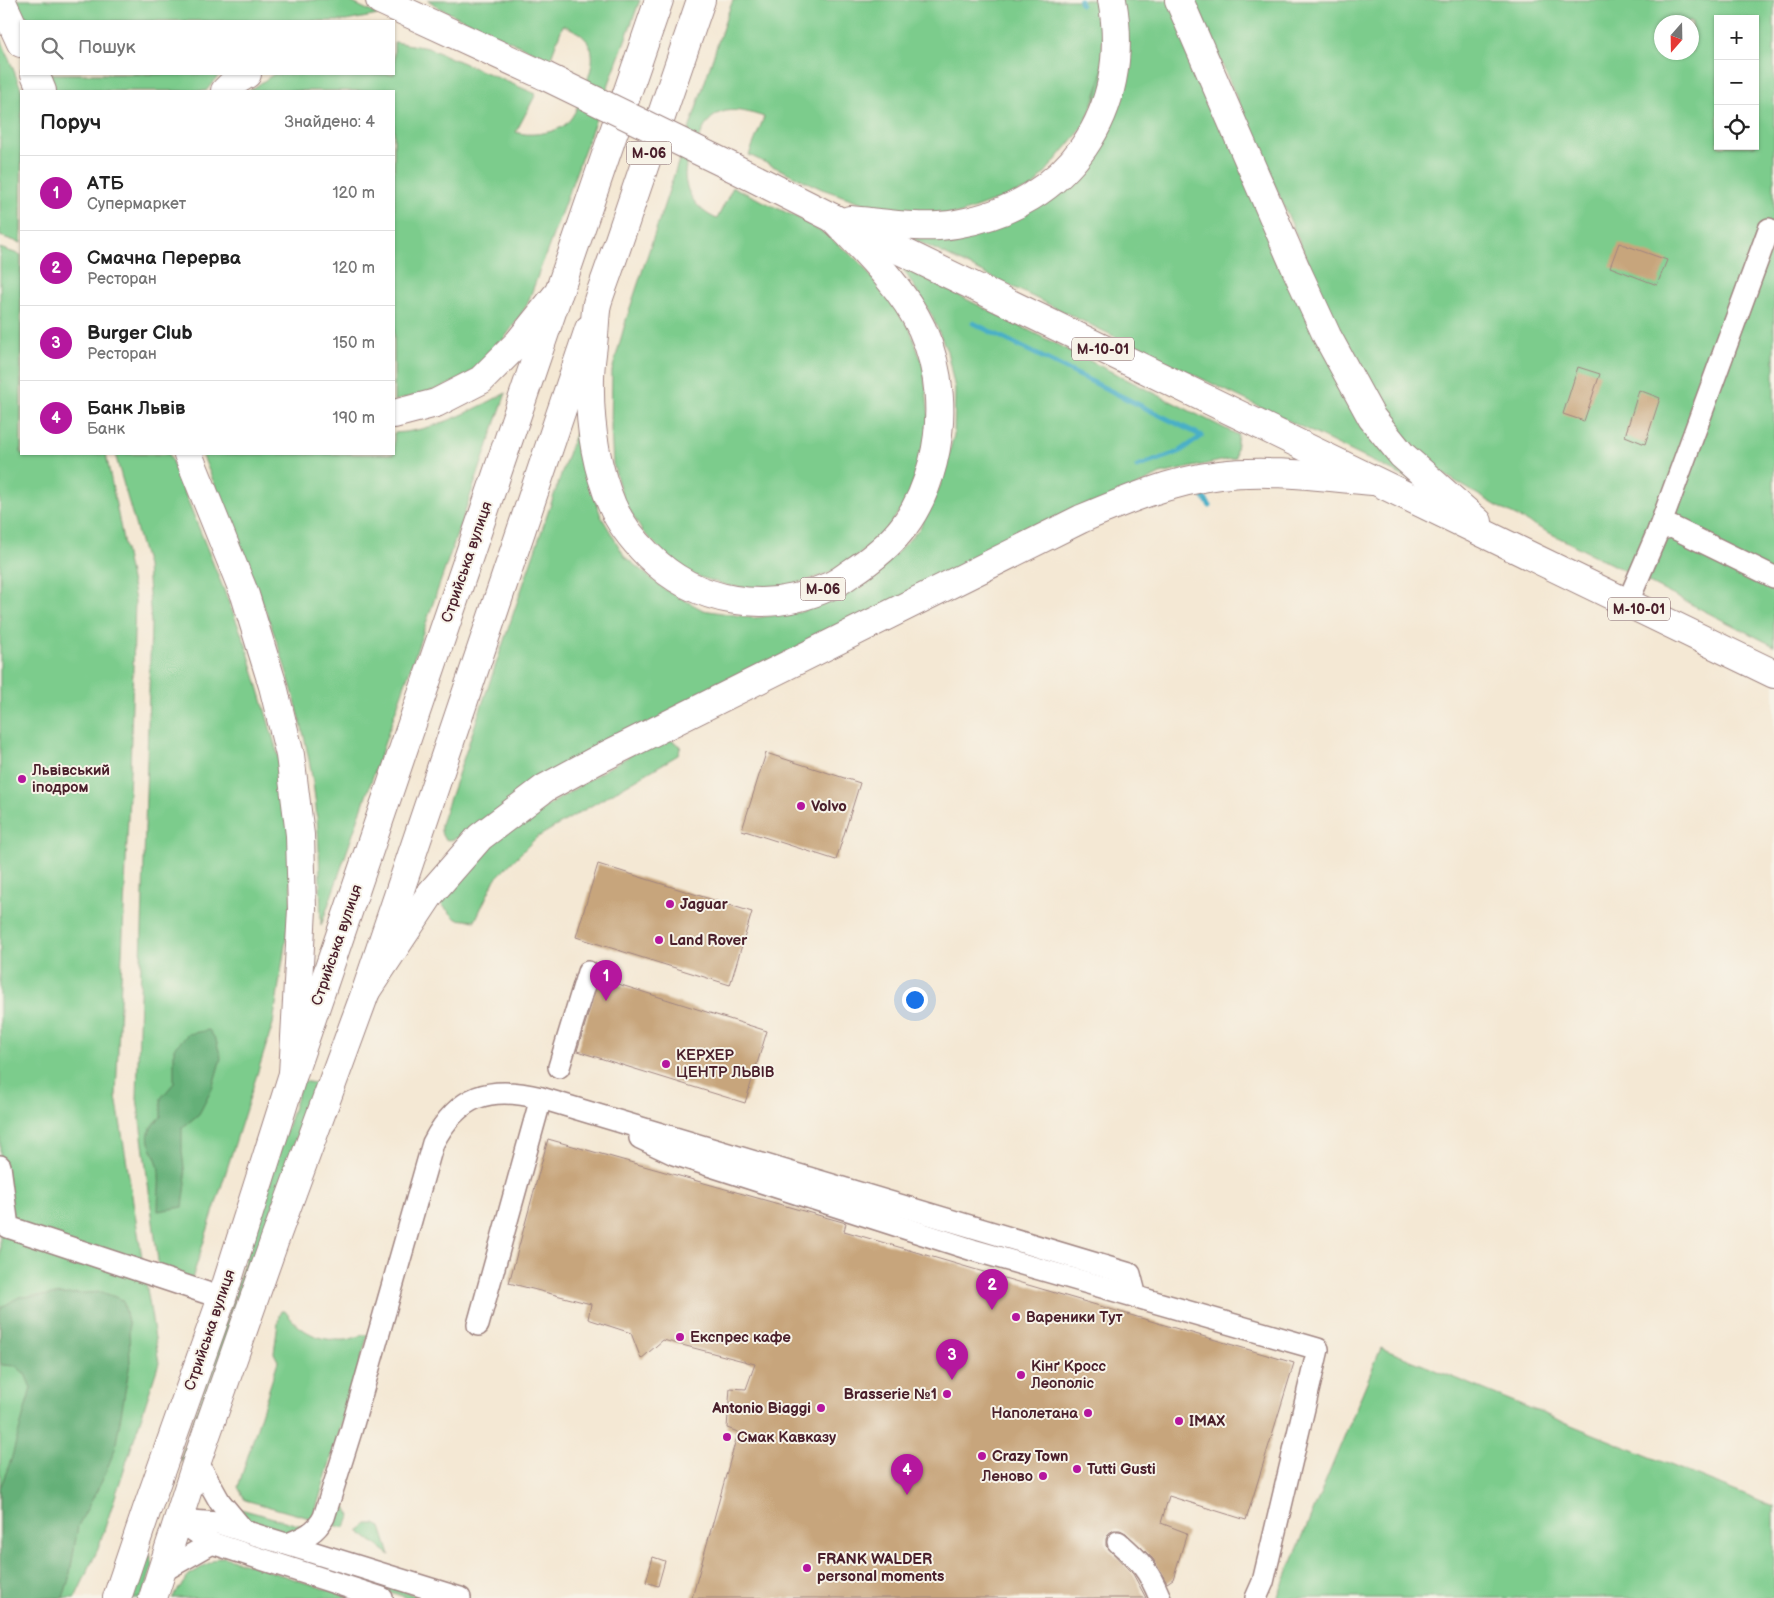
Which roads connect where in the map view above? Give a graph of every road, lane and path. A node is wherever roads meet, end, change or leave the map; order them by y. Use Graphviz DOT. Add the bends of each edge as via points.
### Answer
graph roads {
  1 [pos="1,0"];
  2 [pos="380,0"];
  3 [pos="405,0"];
  4 [pos="659,0"];
  5 [pos="701,0"];
  6 [pos="1112,0"];
  7 [pos="1178,0"];
  8 [pos="439,28"];
  9 [pos="395,30"];
  10 [pos="20,41"];
  11 [pos="35,75"];
  12 [pos="245,75"];
  13 [pos="42,90"];
  14 [pos="226,90"];
  15 [pos="833,218"];
  16 [pos="1769,229"];
  17 [pos="559,292"];
  18 [pos="596,306"];
  19 [pos="395,414"];
  20 [pos="188,455"];
  21 [pos="1373,481"];
  22 [pos="1659,529"];
  23 [pos="1504,544"];
  24 [pos="1774,577"];
  25 [pos="1627,604"];
  26 [pos="1774,674"];
  27 [pos="588,972"];
  28 [pos="366,991"];
  29 [pos="559,1067"];
  30 [pos="293,1074"];
  31 [pos="541,1098"];
  32 [pos="0,1166"];
  33 [pos="222,1298"];
  34 [pos="478,1325"];
  35 [pos="197,1462"];
  36 [pos="147,1509"];
  37 [pos="178,1520"];
  38 [pos="244,1531"];
  39 [pos="1118,1542"];
  40 [pos="212,1543"];
  41 [pos="288,1544"];
  42 [pos="161,1572"];
  43 [pos="117,1598"];
  44 [pos="153,1598"];
  45 [pos="382,1598"];
  46 [pos="460,1598"];
  47 [pos="1160,1598"];
  48 [pos="1256,1598"];
  1 -- 10 [label="main road"];
  2 -- 8 [label="main road, М-06"];
  3 -- 8 [label="main road"];
  4 -- 17 [label="main road, Стрийська вулиця"];
  5 -- 18 [label="main road, М-06"];
  6 -- 15 [label="main road" via="1116,48 1113,80 1105,107 1088,142 1056,178 1011,208 954,225 917,226"];
  7 -- 23 [label="main road" via="1327,336 1372,418 1402,455"];
  8 -- 9 [label="main road"];
  8 -- 15 [label="main road, М-06, bridge" via="545,76"];
  11 -- 13 [label="main road"];
  12 -- 14 [label="main road"];
  15 -- 18 [label="main road, М-06" via="877,263 921,328 935,368 940,403 938,441 928,482 915,510 897,536 865,564 831,586 796,598 740,602 684,584 662,569 634,541 612,506 591,426 590,376"];
  15 -- 21 [label="main road, М-10-01"];
  16 -- 22 [label="lane"];
  17 -- 19 [label="main road" via="518,343 481,380 436,403"];
  17 -- 30 [label="main road, Стрийська вулиця"];
  18 -- 28 [label="main road"];
  20 -- 30 [label="main road" via="246,595 274,686 290,754 300,835 302,909"];
  21 -- 23 [label="main road, М-10-01"];
  21 -- 28 [label="main road" via="1227,474 1137,495 597,760 545,788 480,837 432,894"];
  22 -- 24 [label="lane" via="1672,527"];
  22 -- 25 [label="lane"];
  23 -- 25 [label="main road, М-10-01"];
  25 -- 26 [label="main road, М-10-01"];
  27 -- 29 [label="lane"];
  28 -- 35 [label="main road, Стрийська вулиця"];
  30 -- 33 [label="main road, Стрийська вулиця"];
  31 -- 34 [label="lane"];
  31 -- 41 [label="lane" via="498,1092 476,1097 443,1125 434,1144 324,1517 307,1536"];
  31 -- 48 [label="lane" via="1130,1274 1136,1297 1318,1349 1263,1582"];
  32 -- 33 [label="lane" via="8,1227"];
  33 -- 36 [label="main road, Стрийська вулиця"];
  35 -- 37 [label="main road, Стрийська вулиця"];
  35 -- 38 [label="lane" via="220,1502"];
  36 -- 37 [label="main road"];
  36 -- 43 [label="main road, Стрийська вулиця"];
  37 -- 38 [label="lane" via="218,1523"];
  37 -- 40 [label="lane"];
  37 -- 42 [label="main road, Стрийська вулиця"];
  38 -- 41 [label="lane"];
  39 -- 47 [label="lane" via="1139,1560 1152,1578"];
  40 -- 42 [label="lane"];
  40 -- 45 [label="lane"];
  41 -- 46 [label="lane"];
  42 -- 44 [label="main road, Стрийська вулиця"];
}
